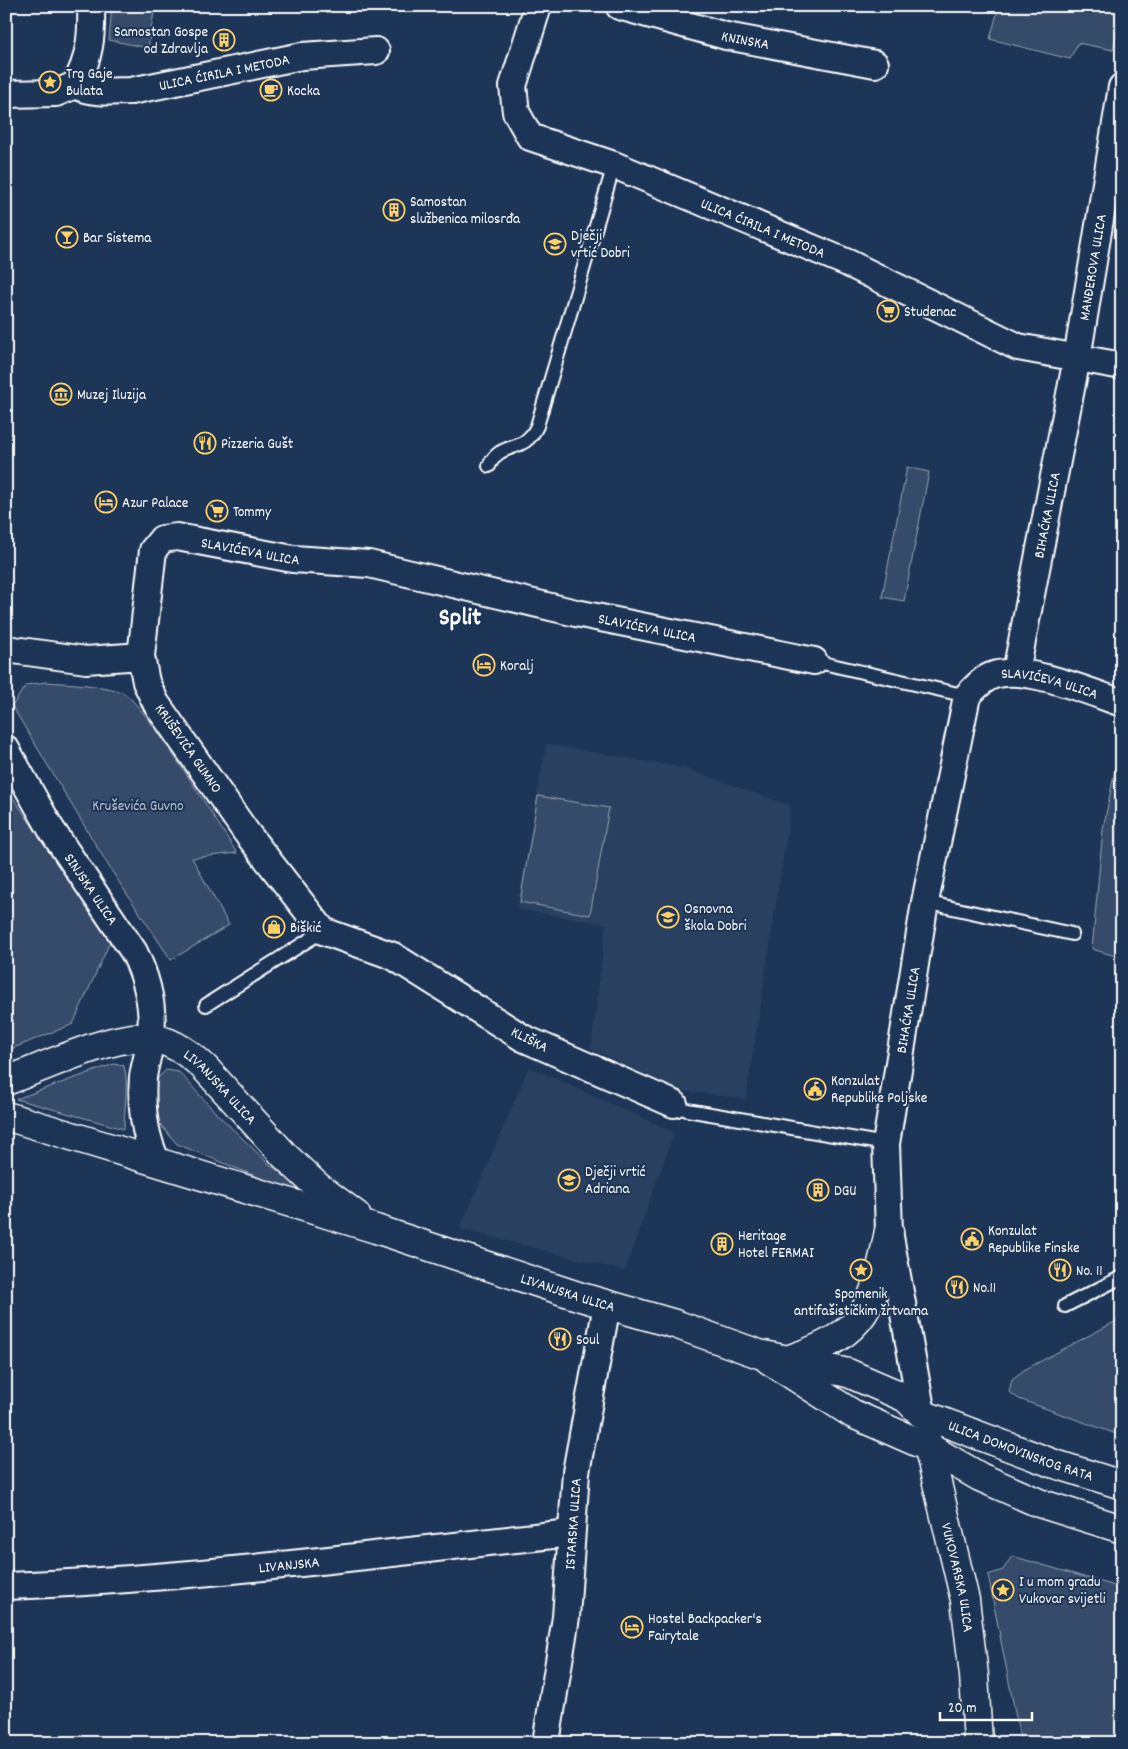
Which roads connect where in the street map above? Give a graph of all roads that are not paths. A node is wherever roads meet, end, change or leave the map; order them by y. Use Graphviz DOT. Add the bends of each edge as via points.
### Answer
graph roads {
  1 [pos="91,6"];
  2 [pos="538,6"];
  3 [pos="619,6"];
  4 [pos="376,51"];
  5 [pos="875,64"];
  6 [pos="75,85"];
  7 [pos="1122,87"];
  8 [pos="13,94"];
  9 [pos="614,165"];
  10 [pos="1077,358"];
  11 [pos="1122,366"];
  12 [pos="489,466"];
  13 [pos="162,539"];
  14 [pos="6,649"];
  15 [pos="141,656"];
  16 [pos="814,661"];
  17 [pos="1016,672"];
  18 [pos="967,696"];
  19 [pos="1122,703"];
  20 [pos="6,749"];
  21 [pos="925,902"];
  22 [pos="323,931"];
  23 [pos="1072,934"];
  24 [pos="206,1006"];
  25 [pos="151,1038"];
  26 [pos="6,1081"];
  27 [pos="674,1104"];
  28 [pos="6,1116"];
  29 [pos="886,1144"];
  30 [pos="156,1160"];
  31 [pos="376,1229"];
  32 [pos="889,1231"];
  33 [pos="1122,1277"];
  34 [pos="608,1305"];
  35 [pos="1065,1306"];
  36 [pos="759,1354"];
  37 [pos="790,1359"];
  38 [pos="922,1414"];
  39 [pos="928,1447"];
  40 [pos="1122,1485"];
  41 [pos="1122,1529"];
  42 [pos="571,1533"];
  43 [pos="6,1586"];
  44 [pos="546,1743"];
  45 [pos="978,1743"];
  1 -- 6 [label="street" via="88,56"];
  2 -- 9 [label="street, ULICA ĆIRILA I METODA" via="513,86 516,112 530,137"];
  3 -- 5 [label="street, KNINSKA" via="726,36"];
  4 -- 6 [label="street, ULICA ĆIRILA I METODA" via="302,56 131,91 86,90"];
  6 -- 8 [label="street" via="56,93"];
  7 -- 10 [label="street, MANĐEROVA ULICA"];
  9 -- 10 [label="street, ULICA ĆIRILA I METODA" via="848,263 1018,347"];
  9 -- 12 [label="lane" via="537,426 526,442 494,456"];
  10 -- 11 [label="street, ULICA ĆIRILA I METODA"];
  10 -- 17 [label="street, BIHAĆKA ULICA"];
  13 -- 15 [label="street, KRUŠEVIĆA GUMNO" via="153,550"];
  13 -- 16 [label="street, SLAVIĆEVA ULICA" via="177,537 293,559 369,564 576,613"];
  14 -- 15 [label="street" via="86,660"];
  15 -- 22 [label="street, KRUŠEVIĆA GUMNO" via="146,682 156,703 246,832"];
  16 -- 18 [label="lane, SLAVIĆEVA ULICA"];
  17 -- 18 [label="street, SLAVIĆEVA ULICA" via="994,675 978,684"];
  17 -- 19 [label="street, SLAVIĆEVA ULICA" via="1036,675"];
  18 -- 21 [label="street, BIHAĆKA ULICA"];
  20 -- 25 [label="street, SINJSKA ULICA" via="51,829 134,952 142,969 151,1012"];
  21 -- 23 [label="lane"];
  21 -- 29 [label="street, BIHAĆKA ULICA"];
  22 -- 24 [label="lane"];
  22 -- 27 [label="street, KLIŠKA" via="393,956 523,1038"];
  25 -- 26 [label="street" via="112,1042"];
  25 -- 30 [label="street" via="143,1104 148,1143"];
  25 -- 31 [label="street, LIVANJSKA ULICA" via="191,1055 310,1180"];
  27 -- 29 [label="lane, KLIŠKA" via="687,1110"];
  28 -- 30 [label="street, LIVANJSKA ULICA"];
  29 -- 32 [label="street, BIHAĆKA ULICA"];
  30 -- 31 [label="street, LIVANJSKA ULICA"];
  31 -- 34 [label="street, LIVANJSKA ULICA"];
  32 -- 37 [label="street" via="879,1279 860,1320 818,1350"];
  32 -- 38 [label="street, BIHAĆKA ULICA"];
  33 -- 35 [label="lane"];
  34 -- 36 [label="street, LIVANJSKA ULICA" via="675,1324"];
  34 -- 42 [label="street, ISTARSKA ULICA" via="576,1472"];
  36 -- 37 [label="street, LIVANJSKA ULICA"];
  36 -- 39 [label="street, LIVANJSKA ULICA" via="853,1414"];
  37 -- 38 [label="street, LIVANJSKA ULICA" via="874,1383 906,1398"];
  38 -- 39 [label="street, VUKOVARSKA ULICA"];
  38 -- 40 [label="street, ULICA DOMOVINSKOG RATA"];
  39 -- 41 [label="street, ULICA DOMOVINSKOG RATA" via="1007,1490"];
  39 -- 45 [label="street, VUKOVARSKA ULICA" via="965,1600"];
  42 -- 43 [label="street, LIVANJSKA" via="204,1573 76,1584"];
  42 -- 44 [label="street, ISTARSKA ULICA" via="566,1617"];
}
